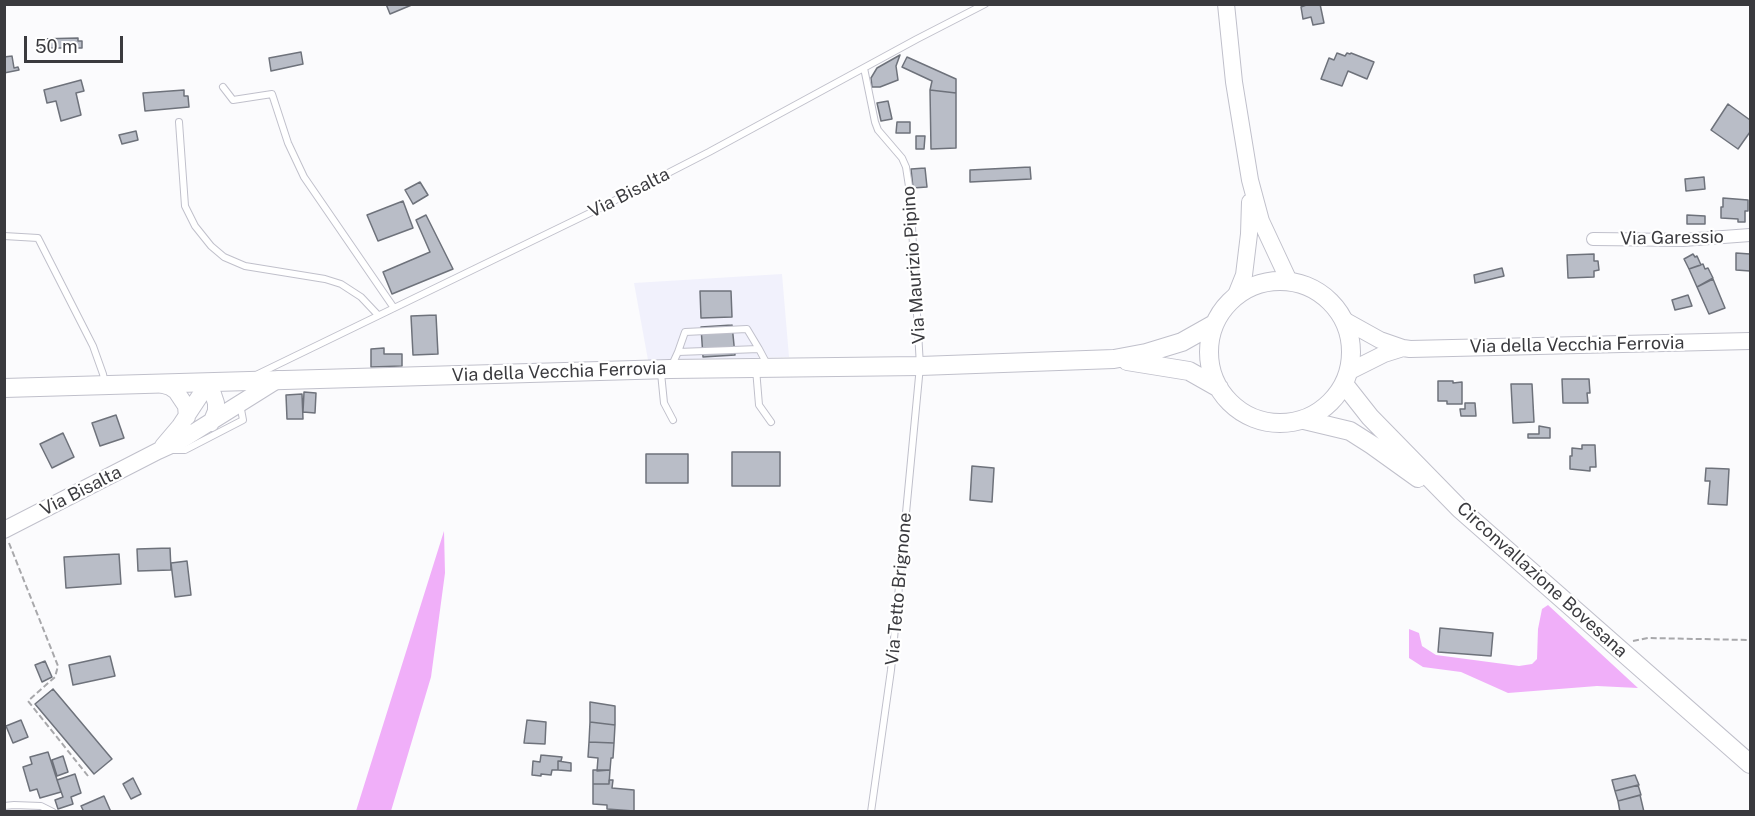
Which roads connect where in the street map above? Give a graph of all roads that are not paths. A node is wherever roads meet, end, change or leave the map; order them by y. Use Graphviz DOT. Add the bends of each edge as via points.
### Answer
graph roads {
  1 [pos="985,4"];
  2 [pos="1226,4"];
  3 [pos="1241,4"];
  4 [pos="1231,38"];
  5 [pos="864,68"];
  6 [pos="223,87"];
  7 [pos="179,122"];
  8 [pos="1250,180"];
  9 [pos="1750,235"];
  10 [pos="4,237"];
  11 [pos="1593,239"];
  12 [pos="1289,281"];
  13 [pos="1236,295"];
  14 [pos="394,308"];
  15 [pos="378,315"];
  16 [pos="1344,320"];
  17 [pos="1214,324"];
  18 [pos="1750,341"];
  19 [pos="1403,348"];
  20 [pos="759,349"];
  21 [pos="678,352"];
  22 [pos="1114,359"];
  23 [pos="920,366"];
  24 [pos="762,367"];
  25 [pos="665,369"];
  26 [pos="272,374"];
  27 [pos="1347,378"];
  28 [pos="209,382"];
  29 [pos="160,384"];
  30 [pos="105,385"];
  31 [pos="4,387"];
  32 [pos="1219,388"];
  33 [pos="240,404"];
  34 [pos="187,417"];
  35 [pos="673,420"];
  36 [pos="1304,420"];
  37 [pos="771,422"];
  38 [pos="211,423"];
  39 [pos="158,451"];
  40 [pos="1461,509"];
  41 [pos="7,537"];
  42 [pos="1750,764"];
  43 [pos="4,806"];
  44 [pos="53,812"];
  45 [pos="871,812"];
  1 -- 5 [label="lane, Via Bisalta"];
  2 -- 4 [label="street"];
  3 -- 4 [label="street"];
  4 -- 8 [label="street"];
  5 -- 14 [label="lane, Via Bisalta" via="596,210"];
  5 -- 23 [label="lane, Via Maurizio Pipino" via="878,130 906,167"];
  6 -- 14 [label="lane" via="233,100 272,94 304,177"];
  7 -- 15 [label="lane" via="184,206 211,246 245,266 341,284"];
  8 -- 12 [label="street" via="1261,221"];
  8 -- 13 [label="street" via="1249,234 1244,275"];
  9 -- 11 [label="street, Via Garessio" via="1683,240"];
  10 -- 30 [label="lane" via="38,238 93,346"];
  12 -- 13 [label="main road" via="1270,281"];
  12 -- 16 [label="main road" via="1322,293"];
  13 -- 17 [label="main road"];
  14 -- 15 [label="lane, Via Bisalta"];
  15 -- 26 [label="lane, Via Bisalta"];
  16 -- 19 [label="street, Via della Vecchia Ferrovia"];
  16 -- 27 [label="main road" via="1352,354"];
  17 -- 22 [label="main road, Via della Vecchia Ferrovia" via="1182,342"];
  17 -- 32 [label="main road" via="1209,345 1210,368"];
  18 -- 19 [label="street, Via della Vecchia Ferrovia"];
  19 -- 27 [label="street, Via della Vecchia Ferrovia" via="1384,354"];
  20 -- 21 [label="lane"];
  20 -- 21 [label="lane" via="747,329 685,332"];
  20 -- 24 [label="lane"];
  21 -- 25 [label="lane"];
  22 -- 23 [label="main road, Via della Vecchia Ferrovia"];
  22 -- 32 [label="main road, Via della Vecchia Ferrovia" via="1189,371"];
  23 -- 24 [label="main road, Via della Vecchia Ferrovia"];
  23 -- 45 [label="lane, Via Tetto Brignone" via="891,670"];
  24 -- 25 [label="main road, Via della Vecchia Ferrovia"];
  24 -- 37 [label="lane" via="759,405"];
  25 -- 26 [label="main road, Via della Vecchia Ferrovia"];
  25 -- 35 [label="lane" via="664,403"];
  26 -- 28 [label="main road, Via della Vecchia Ferrovia" via="244,381"];
  26 -- 33 [label="street, Via Bisalta"];
  27 -- 36 [label="main road" via="1334,400"];
  27 -- 40 [label="main road, Circonvallazione Bovesana" via="1370,417"];
  28 -- 29 [label="main road, Via della Vecchia Ferrovia"];
  28 -- 34 [label="street, Via Bisalta"];
  28 -- 38 [label="street" via="216,403"];
  29 -- 30 [label="main road, Via della Vecchia Ferrovia"];
  29 -- 34 [label="street" via="182,398"];
  30 -- 31 [label="main road, Via della Vecchia Ferrovia"];
  32 -- 36 [label="main road" via="1234,407 1256,419 1280,423"];
  33 -- 38 [label="street, Via Bisalta"];
  33 -- 39 [label="lane" via="243,420 185,450"];
  34 -- 39 [label="street, Via Bisalta"];
  36 -- 40 [label="main road" via="1350,431"];
  38 -- 39 [label="street, Via Bisalta"];
  39 -- 41 [label="street, Via Bisalta"];
  40 -- 42 [label="main road, Circonvallazione Bovesana"];
  43 -- 44 [label="lane" via="41,806"];
}
